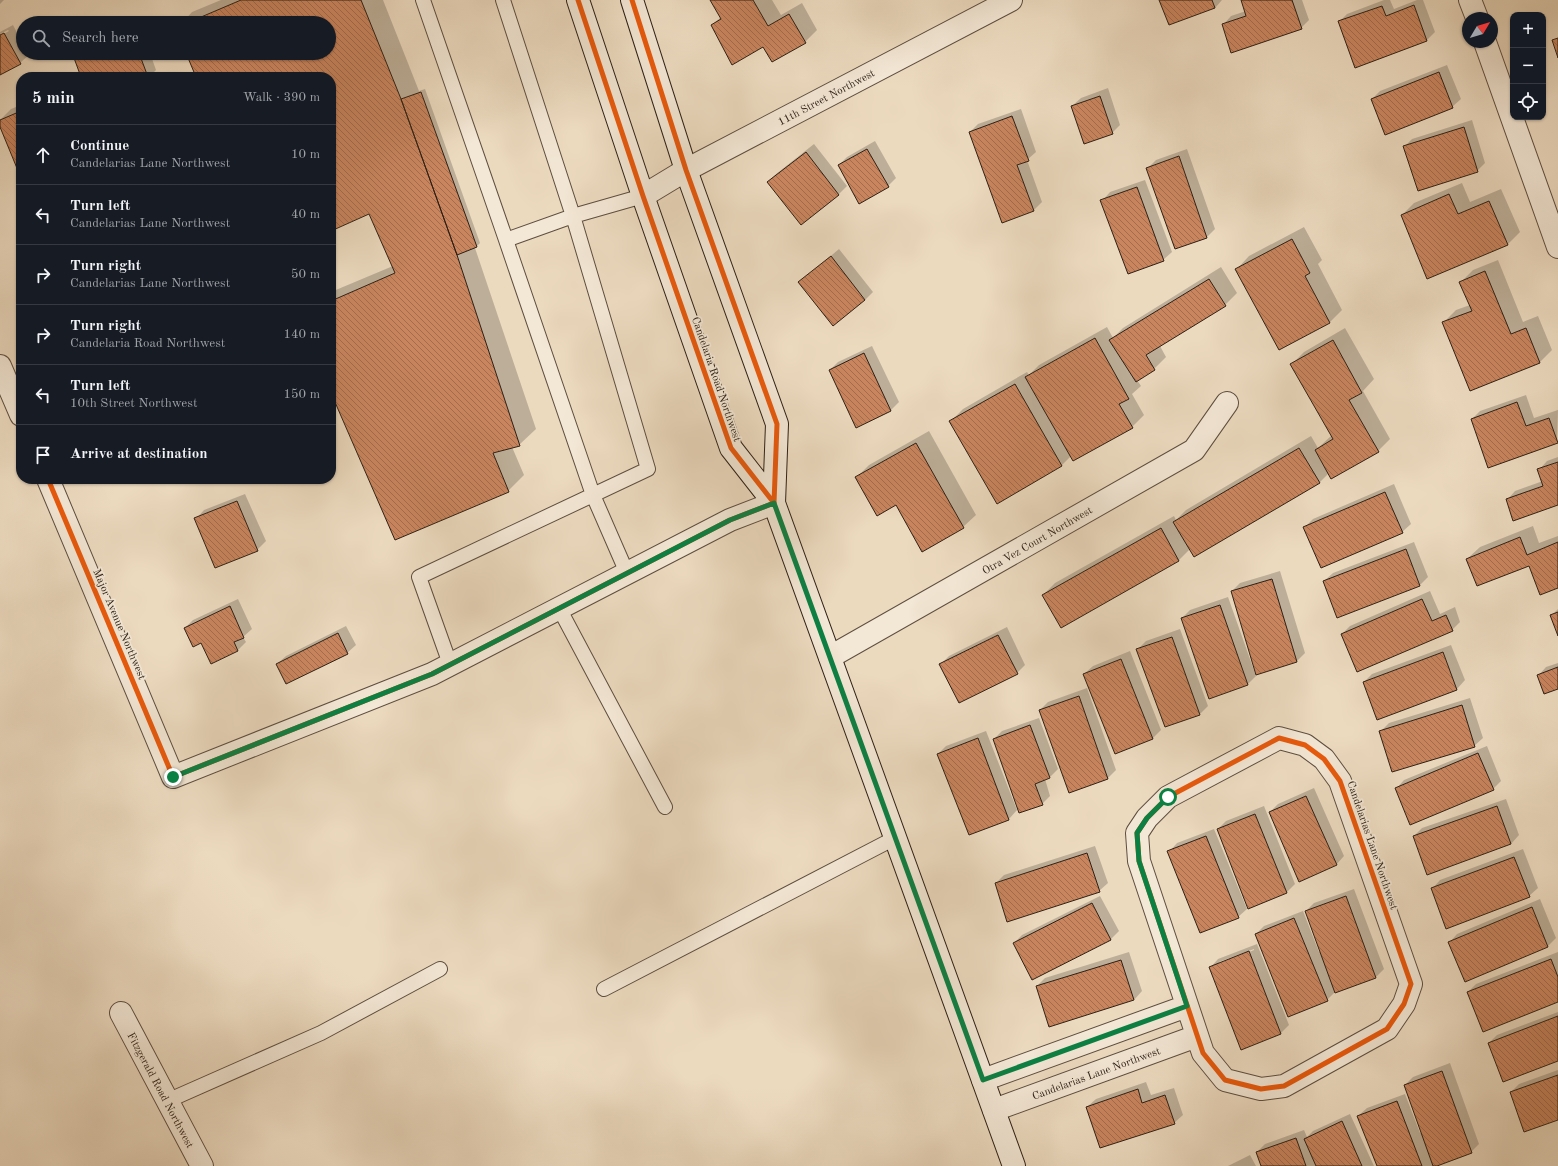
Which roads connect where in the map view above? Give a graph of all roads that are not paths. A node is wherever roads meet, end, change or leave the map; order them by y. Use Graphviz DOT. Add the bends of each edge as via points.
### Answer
graph roads {
  1 [pos="423,0"];
  2 [pos="503,0"];
  3 [pos="578,0"];
  4 [pos="632,0"];
  5 [pos="1011,0"];
  6 [pos="1470,0"];
  7 [pos="1475,12"];
  8 [pos="1487,48"];
  9 [pos="686,170"];
  10 [pos="642,196"];
  11 [pos="573,216"];
  12 [pos="506,240"];
  13 [pos="1558,247"];
  14 [pos="0,366"];
  15 [pos="16,403"];
  16 [pos="1227,403"];
  17 [pos="50,484"];
  18 [pos="593,494"];
  19 [pos="774,503"];
  20 [pos="627,573"];
  21 [pos="559,608"];
  22 [pos="830,657"];
  23 [pos="450,664"];
  24 [pos="665,807"];
  25 [pos="895,838"];
  26 [pos="440,969"];
  27 [pos="604,989"];
  28 [pos="1187,1006"];
  29 [pos="121,1013"];
  30 [pos="1198,1036"];
  31 [pos="983,1080"];
  32 [pos="167,1101"];
  33 [pos="994,1110"];
  34 [pos="202,1166"];
  35 [pos="1014,1166"];
  1 -- 12 [label="lane"];
  2 -- 11 [label="lane"];
  3 -- 10 [label="street, Candelaria Road Northwest"];
  4 -- 9 [label="street, Candelaria Road Northwest"];
  5 -- 9 [label="street, 11th Street Northwest"];
  6 -- 7 [label="street"];
  8 -- 13 [label="street"];
  9 -- 10 [label="street, 11th Street Northwest"];
  9 -- 19 [label="street, Candelaria Road Northwest" via="777,424"];
  10 -- 11 [label="lane"];
  10 -- 19 [label="street, Candelaria Road Northwest" via="731,448"];
  11 -- 12 [label="lane"];
  11 -- 18 [label="lane" via="648,469"];
  12 -- 18 [label="lane"];
  14 -- 15 [label="street"];
  16 -- 22 [label="street, Otra Vez Court Northwest" via="1194,450"];
  17 -- 23 [label="street, Major Avenue Northwest" via="173,777 432,674"];
  18 -- 20 [label="lane"];
  18 -- 23 [label="lane" via="418,576"];
  19 -- 20 [label="street" via="730,520"];
  19 -- 22 [label="street, Candelaria Road Northwest"];
  20 -- 21 [label="street"];
  21 -- 23 [label="street"];
  21 -- 24 [label="lane"];
  22 -- 25 [label="street, Candelaria Road Northwest"];
  25 -- 27 [label="lane"];
  25 -- 31 [label="street, Candelaria Road Northwest"];
  26 -- 32 [label="lane" via="321,1033"];
  28 -- 30 [label="street, Candelarias Lane Northwest"];
  28 -- 30 [label="street, Candelarias Lane Northwest" via="1139,861 1137,833 1147,818 1168,797 1279,738 1305,745 1324,759 1340,781 1411,984 1404,1004 1387,1029 1284,1086 1261,1089 1225,1080 1203,1052"];
  28 -- 31 [label="street"];
  29 -- 32 [label="street, Fitzgerald Road Northwest"];
  30 -- 33 [label="street, Candelarias Lane Northwest"];
  31 -- 33 [label="street, Candelaria Road Northwest"];
  32 -- 34 [label="street, Fitzgerald Road Northwest"];
  33 -- 35 [label="street, Candelaria Road Northwest"];
}
